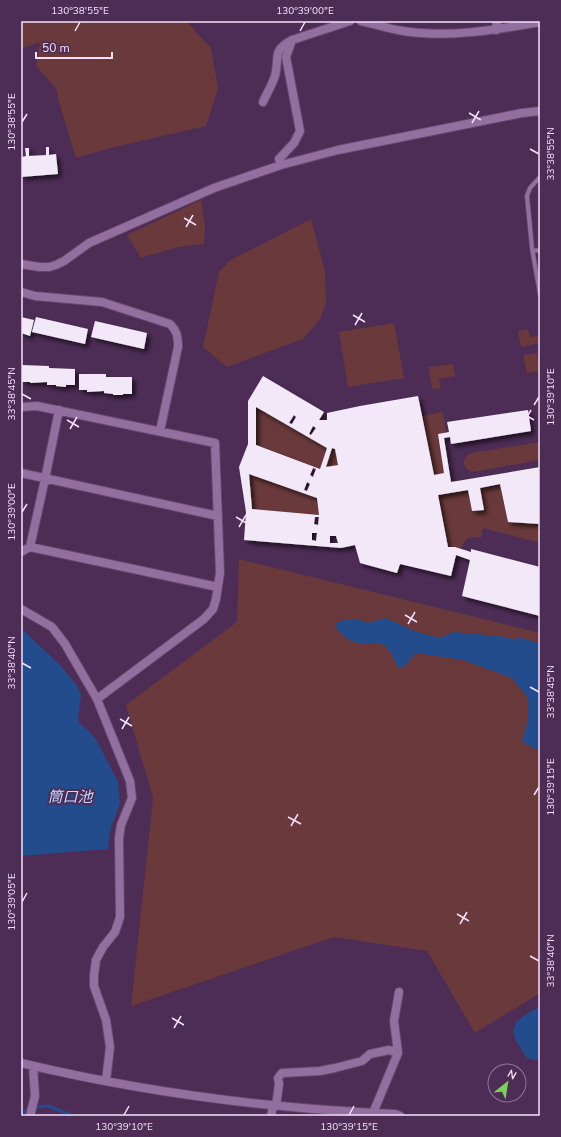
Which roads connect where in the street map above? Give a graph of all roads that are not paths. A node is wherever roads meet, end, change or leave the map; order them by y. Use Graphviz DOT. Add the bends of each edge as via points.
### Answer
graph roads {
  1 [pos="350,21"];
  2 [pos="361,21"];
  3 [pos="540,22"];
  4 [pos="497,25"];
  5 [pos="292,40"];
  6 [pos="263,102"];
  7 [pos="540,111"];
  8 [pos="281,165"];
  9 [pos="540,178"];
  10 [pos="540,250"];
  11 [pos="533,251"];
  12 [pos="21,264"];
  13 [pos="21,292"];
  14 [pos="540,294"];
  15 [pos="21,408"];
  16 [pos="59,410"];
  17 [pos="160,431"];
  18 [pos="21,473"];
  19 [pos="45,479"];
  20 [pos="218,516"];
  21 [pos="30,547"];
  22 [pos="21,552"];
  23 [pos="218,587"];
  24 [pos="21,609"];
  25 [pos="97,700"];
  26 [pos="399,992"];
  27 [pos="398,1053"];
  28 [pos="21,1064"];
  29 [pos="32,1066"];
  30 [pos="106,1081"];
  31 [pos="275,1106"];
  32 [pos="373,1113"];
  33 [pos="30,1116"];
  34 [pos="271,1116"];
  35 [pos="400,1116"];
  1 -- 5 [label="street"];
  2 -- 4 [label="street" via="402,31 455,34"];
  3 -- 4 [label="street"];
  5 -- 6 [label="street" via="284,44 277,54 276,72"];
  5 -- 8 [label="street" via="286,57 300,131 294,143 279,159"];
  7 -- 8 [label="street" via="338,150"];
  8 -- 12 [label="street" via="214,188 89,243 56,265 39,267"];
  9 -- 11 [label="lane" via="530,188 527,196"];
  10 -- 11 [label="lane"];
  11 -- 14 [label="lane"];
  13 -- 17 [label="street" via="34,296 102,302 170,324 175,329 178,347"];
  15 -- 16 [label="street" via="37,406"];
  16 -- 17 [label="street"];
  16 -- 19 [label="street"];
  17 -- 20 [label="street" via="215,443"];
  18 -- 19 [label="street"];
  19 -- 20 [label="street"];
  19 -- 21 [label="street"];
  20 -- 23 [label="street"];
  21 -- 22 [label="street"];
  21 -- 23 [label="street"];
  23 -- 25 [label="street" via="213,610 204,620"];
  24 -- 25 [label="street" via="52,627 65,644"];
  25 -- 30 [label="street" via="130,781 132,798 121,825 119,838 120,917 115,932 96,960 94,975 94,986 106,1020 110,1046"];
  26 -- 27 [label="street" via="394,1021"];
  27 -- 31 [label="street" via="389,1050 370,1054 362,1061 320,1071 282,1073 278,1078"];
  27 -- 32 [label="street"];
  28 -- 29 [label="street"];
  29 -- 30 [label="street"];
  29 -- 33 [label="street" via="35,1096"];
  30 -- 31 [label="street"];
  31 -- 32 [label="street"];
  31 -- 34 [label="street"];
  32 -- 35 [label="street"];
}
